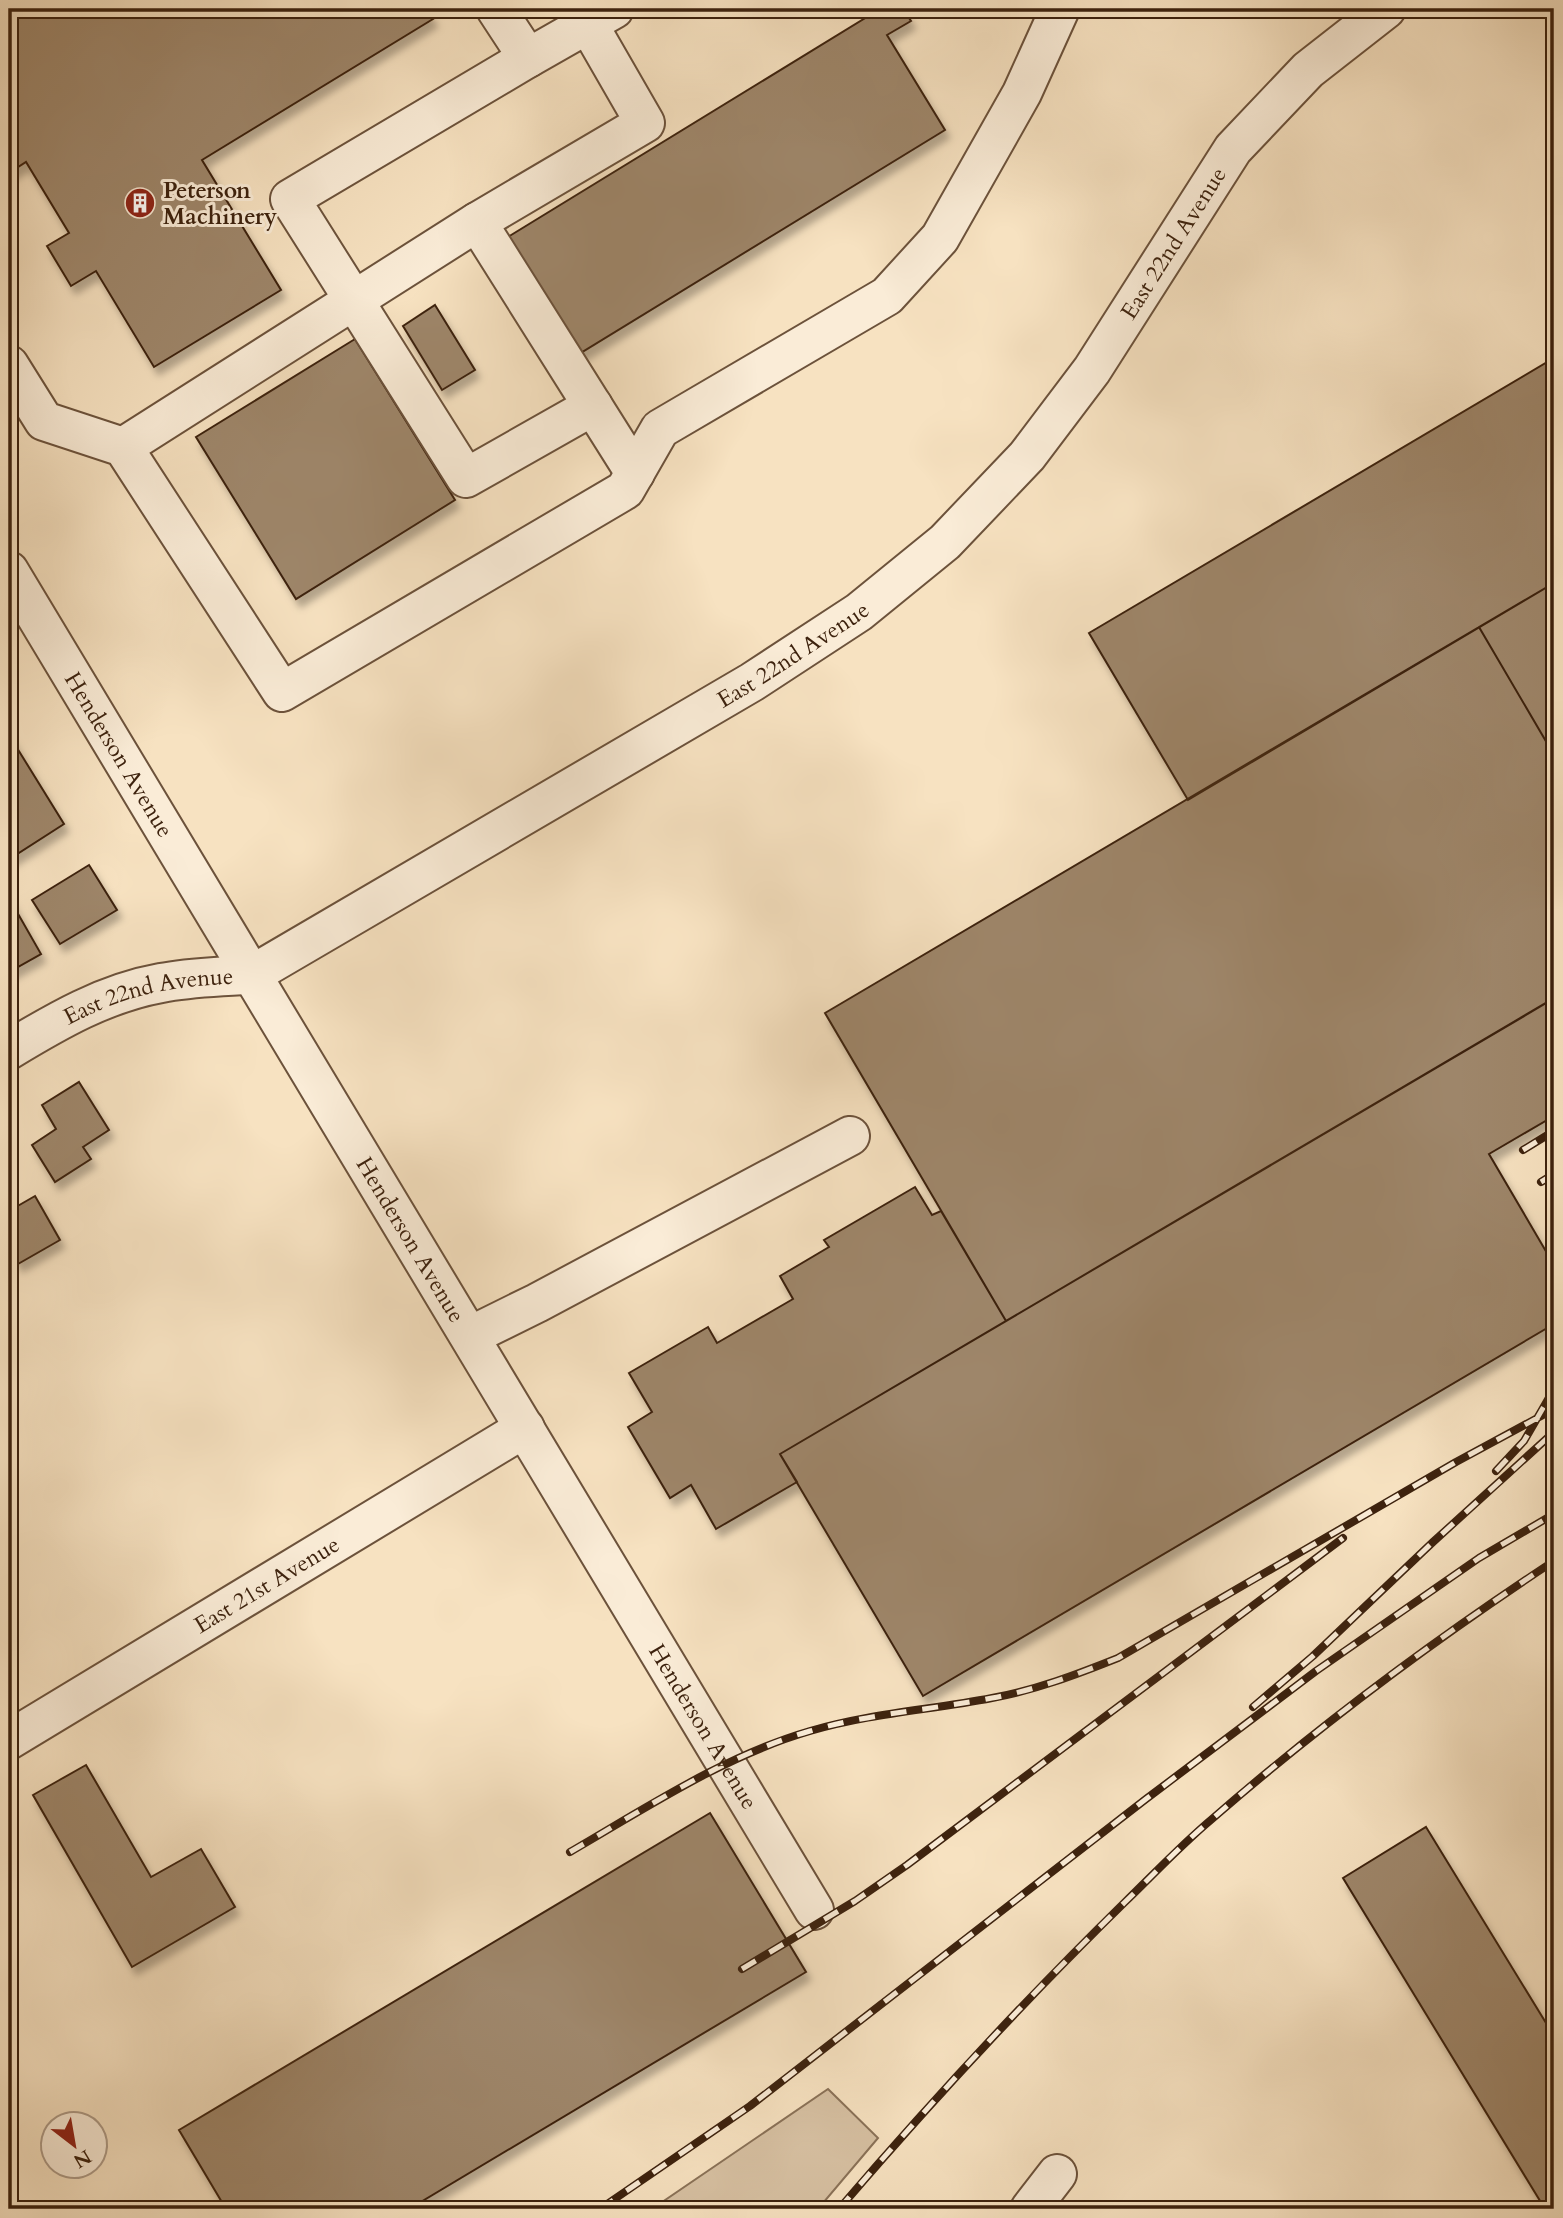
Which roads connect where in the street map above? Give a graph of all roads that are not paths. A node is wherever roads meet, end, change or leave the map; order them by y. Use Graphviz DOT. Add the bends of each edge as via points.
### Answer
graph roads {
  1 [pos="496,9"];
  2 [pos="1060,9"];
  3 [pos="1386,9"];
  4 [pos="601,16"];
  5 [pos="528,58"];
  6 [pos="477,222"];
  7 [pos="354,301"];
  8 [pos="9,365"];
  9 [pos="593,406"];
  10 [pos="123,447"];
  11 [pos="635,474"];
  12 [pos="9,571"];
  13 [pos="253,974"];
  14 [pos="9,1050"];
  15 [pos="850,1136"];
  16 [pos="470,1336"];
  17 [pos="526,1428"];
  18 [pos="9,1740"];
  19 [pos="814,1910"];
  20 [pos="1057,2174"];
  21 [pos="1030,2209"];
  1 -- 5 [label="street"];
  2 -- 11 [label="street" via="1022,93 940,238 887,296 660,429"];
  3 -- 13 [label="street, East 22nd Avenue" via="1308,70 1233,149 1092,370 1027,456 945,542 859,612 752,682"];
  4 -- 5 [label="street"];
  4 -- 6 [label="street" via="645,123"];
  5 -- 7 [label="street" via="290,199"];
  6 -- 7 [label="street"];
  6 -- 9 [label="street"];
  7 -- 9 [label="street" via="466,478"];
  7 -- 10 [label="street"];
  8 -- 10 [label="street" via="44,421"];
  9 -- 11 [label="street"];
  10 -- 11 [label="street" via="282,692 625,490"];
  12 -- 13 [label="street, Henderson Avenue"];
  13 -- 14 [label="street, East 22nd Avenue" via="161,983 113,996 67,1015"];
  13 -- 16 [label="street, Henderson Avenue"];
  15 -- 16 [label="street"];
  16 -- 17 [label="street, Henderson Avenue"];
  17 -- 18 [label="street, East 21st Avenue"];
  17 -- 19 [label="street, Henderson Avenue"];
  20 -- 21 [label="street"];
}
